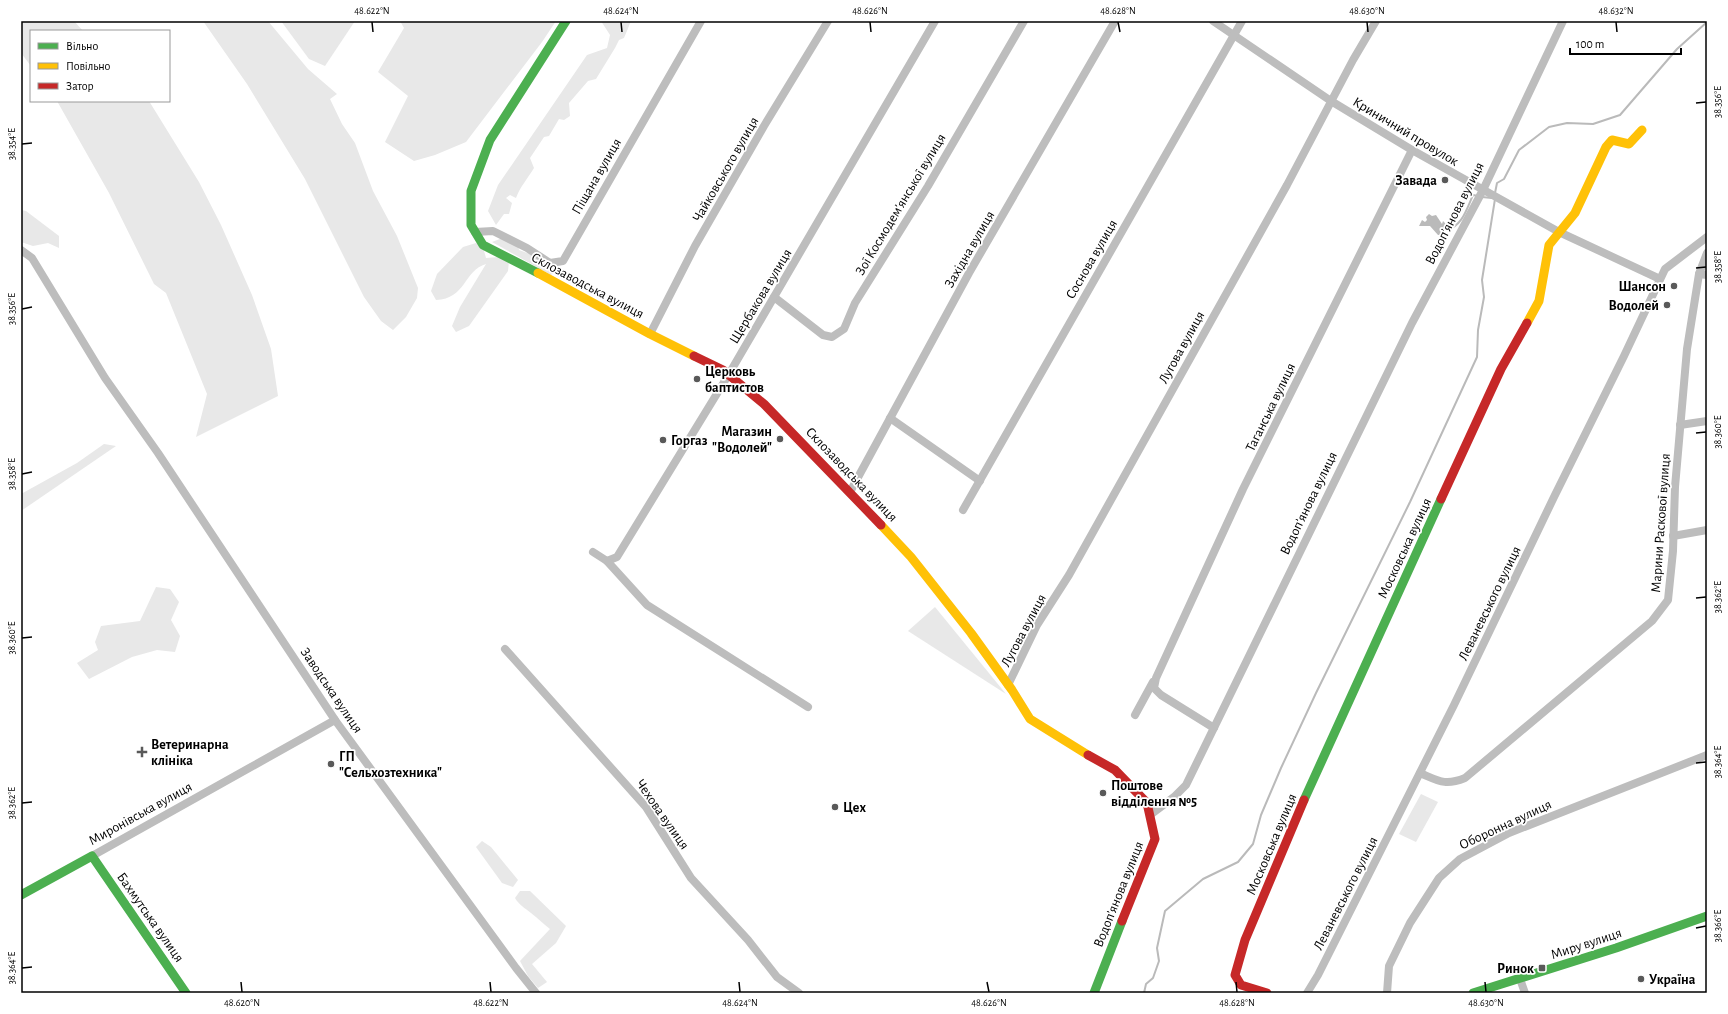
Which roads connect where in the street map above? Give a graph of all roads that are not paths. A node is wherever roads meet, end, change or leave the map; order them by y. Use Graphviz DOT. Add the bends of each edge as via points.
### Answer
graph roads {
  1 [pos="566,21"];
  2 [pos="701,21"];
  3 [pos="828,21"];
  4 [pos="935,21"];
  5 [pos="1024,21"];
  6 [pos="1115,21"];
  7 [pos="1213,21"];
  8 [pos="1242,21"];
  9 [pos="1376,21"];
  10 [pos="1562,21"];
  11 [pos="1234,35"];
  12 [pos="1331,101"];
  13 [pos="1642,130"];
  14 [pos="1412,150"];
  15 [pos="1487,192"];
  16 [pos="473,228"];
  17 [pos="1559,232"];
  18 [pos="1707,237"];
  19 [pos="21,250"];
  20 [pos="1707,253"];
  21 [pos="1703,274"];
  22 [pos="1660,278"];
  23 [pos="774,297"];
  24 [pos="650,334"];
  25 [pos="729,374"];
  26 [pos="890,418"];
  27 [pos="1707,421"];
  28 [pos="1680,425"];
  29 [pos="980,481"];
  30 [pos="850,492"];
  31 [pos="963,510"];
  32 [pos="1707,530"];
  33 [pos="1673,536"];
  34 [pos="593,552"];
  35 [pos="607,561"];
  36 [pos="505,649"];
  37 [pos="1156,678"];
  38 [pos="1008,685"];
  39 [pos="808,707"];
  40 [pos="1135,715"];
  41 [pos="335,720"];
  42 [pos="1214,728"];
  43 [pos="1707,755"];
  44 [pos="1420,774"];
  45 [pos="1150,815"];
  46 [pos="92,856"];
  47 [pos="21,895"];
  48 [pos="1707,916"];
  49 [pos="1520,979"];
  50 [pos="186,993"];
  51 [pos="536,993"];
  52 [pos="799,993"];
  53 [pos="1094,993"];
  54 [pos="1267,993"];
  55 [pos="1307,993"];
  56 [pos="1387,993"];
  57 [pos="1473,993"];
  58 [pos="1525,993"];
  1 -- 16 [label="street" via="490,140 471,191"];
  2 -- 16 [label="street, Піщана вулиця" via="563,261 550,263 493,231"];
  3 -- 24 [label="street, Чайковського вулиця" via="695,246"];
  4 -- 23 [label="street, Щербакова вулиця"];
  5 -- 23 [label="street, Зої Космодем’янської вулиця" via="856,303 844,329 832,337 823,335"];
  6 -- 26 [label="street, Західна вулиця" via="969,273"];
  7 -- 11 [label="street, Криничний провулок"];
  8 -- 11 [label="street, Соснова вулиця"];
  9 -- 12 [label="street, Лугова вулиця"];
  10 -- 15 [label="street, Водоп’янова вулиця"];
  11 -- 12 [label="street, Криничний провулок"];
  11 -- 29 [label="street, Соснова вулиця"];
  12 -- 14 [label="street, Криничний провулок"];
  12 -- 38 [label="street, Лугова вулиця" via="1287,185 1069,575 1037,625"];
  13 -- 17 [label="street, Московська вулиця" via="1629,144 1612,140 1575,213"];
  14 -- 15 [label="street, Криничний провулок"];
  14 -- 37 [label="street, Таганська вулиця" via="1243,489"];
  15 -- 17 [label="street, Криничний провулок"];
  15 -- 42 [label="street, Водоп’янова вулиця" via="1412,322"];
  16 -- 24 [label="street, Склозаводська вулиця" via="484,245"];
  17 -- 22 [label="street, Криничний провулок"];
  17 -- 54 [label="street, Московська вулиця" via="1549,245 1539,301 1501,369 1314,776 1245,940 1234,975 1241,985"];
  18 -- 22 [label="street, Леваневського вулиця" via="1665,269"];
  19 -- 41 [label="street, Заводська вулиця" via="32,258 105,378 158,453"];
  20 -- 21 [label="street, Марини Раскової вулиця"];
  21 -- 28 [label="street, Марини Раскової вулиця" via="1687,349"];
  22 -- 44 [label="street, Леваневського вулиця"];
  23 -- 25 [label="street, Щербакова вулиця"];
  24 -- 25 [label="street, Склозаводська вулиця"];
  25 -- 30 [label="street, Склозаводська вулиця" via="764,404"];
  25 -- 35 [label="street, Щербакова вулиця" via="617,557"];
  26 -- 29 [label="street"];
  26 -- 30 [label="street, Західна вулиця"];
  27 -- 28 [label="street"];
  28 -- 33 [label="street, Марини Раскової вулиця"];
  29 -- 31 [label="street, Соснова вулиця"];
  30 -- 38 [label="street, Склозаводська вулиця" via="912,557"];
  32 -- 33 [label="street"];
  33 -- 44 [label="street, Марини Раскової вулиця" via="1668,600 1652,621 1466,778 1452,784"];
  34 -- 35 [label="street"];
  35 -- 39 [label="street" via="647,605"];
  36 -- 52 [label="street, Чехова вулиця" via="646,807 691,878 748,940 777,977"];
  37 -- 40 [label="street, Таганська вулиця"];
  37 -- 42 [label="street" via="1154,688 1161,695"];
  38 -- 45 [label="street, Склозаводська вулиця" via="1030,719 1115,770 1147,803"];
  41 -- 46 [label="street, Миронівська вулиця"];
  41 -- 51 [label="street, Заводська вулиця"];
  42 -- 45 [label="street, Водоп’янова вулиця" via="1186,785"];
  43 -- 56 [label="street, Оборонна вулиця" via="1509,834 1460,859 1439,878 1410,924 1389,966"];
  44 -- 55 [label="street, Леваневського вулиця"];
  45 -- 53 [label="street, Водоп’янова вулиця" via="1155,839"];
  46 -- 47 [label="street, Миронівська вулиця"];
  46 -- 50 [label="street, Бахмутська вулиця"];
  48 -- 49 [label="street, Миру вулиця"];
  49 -- 57 [label="street, Миру вулиця"];
  49 -- 58 [label="street"];
}
